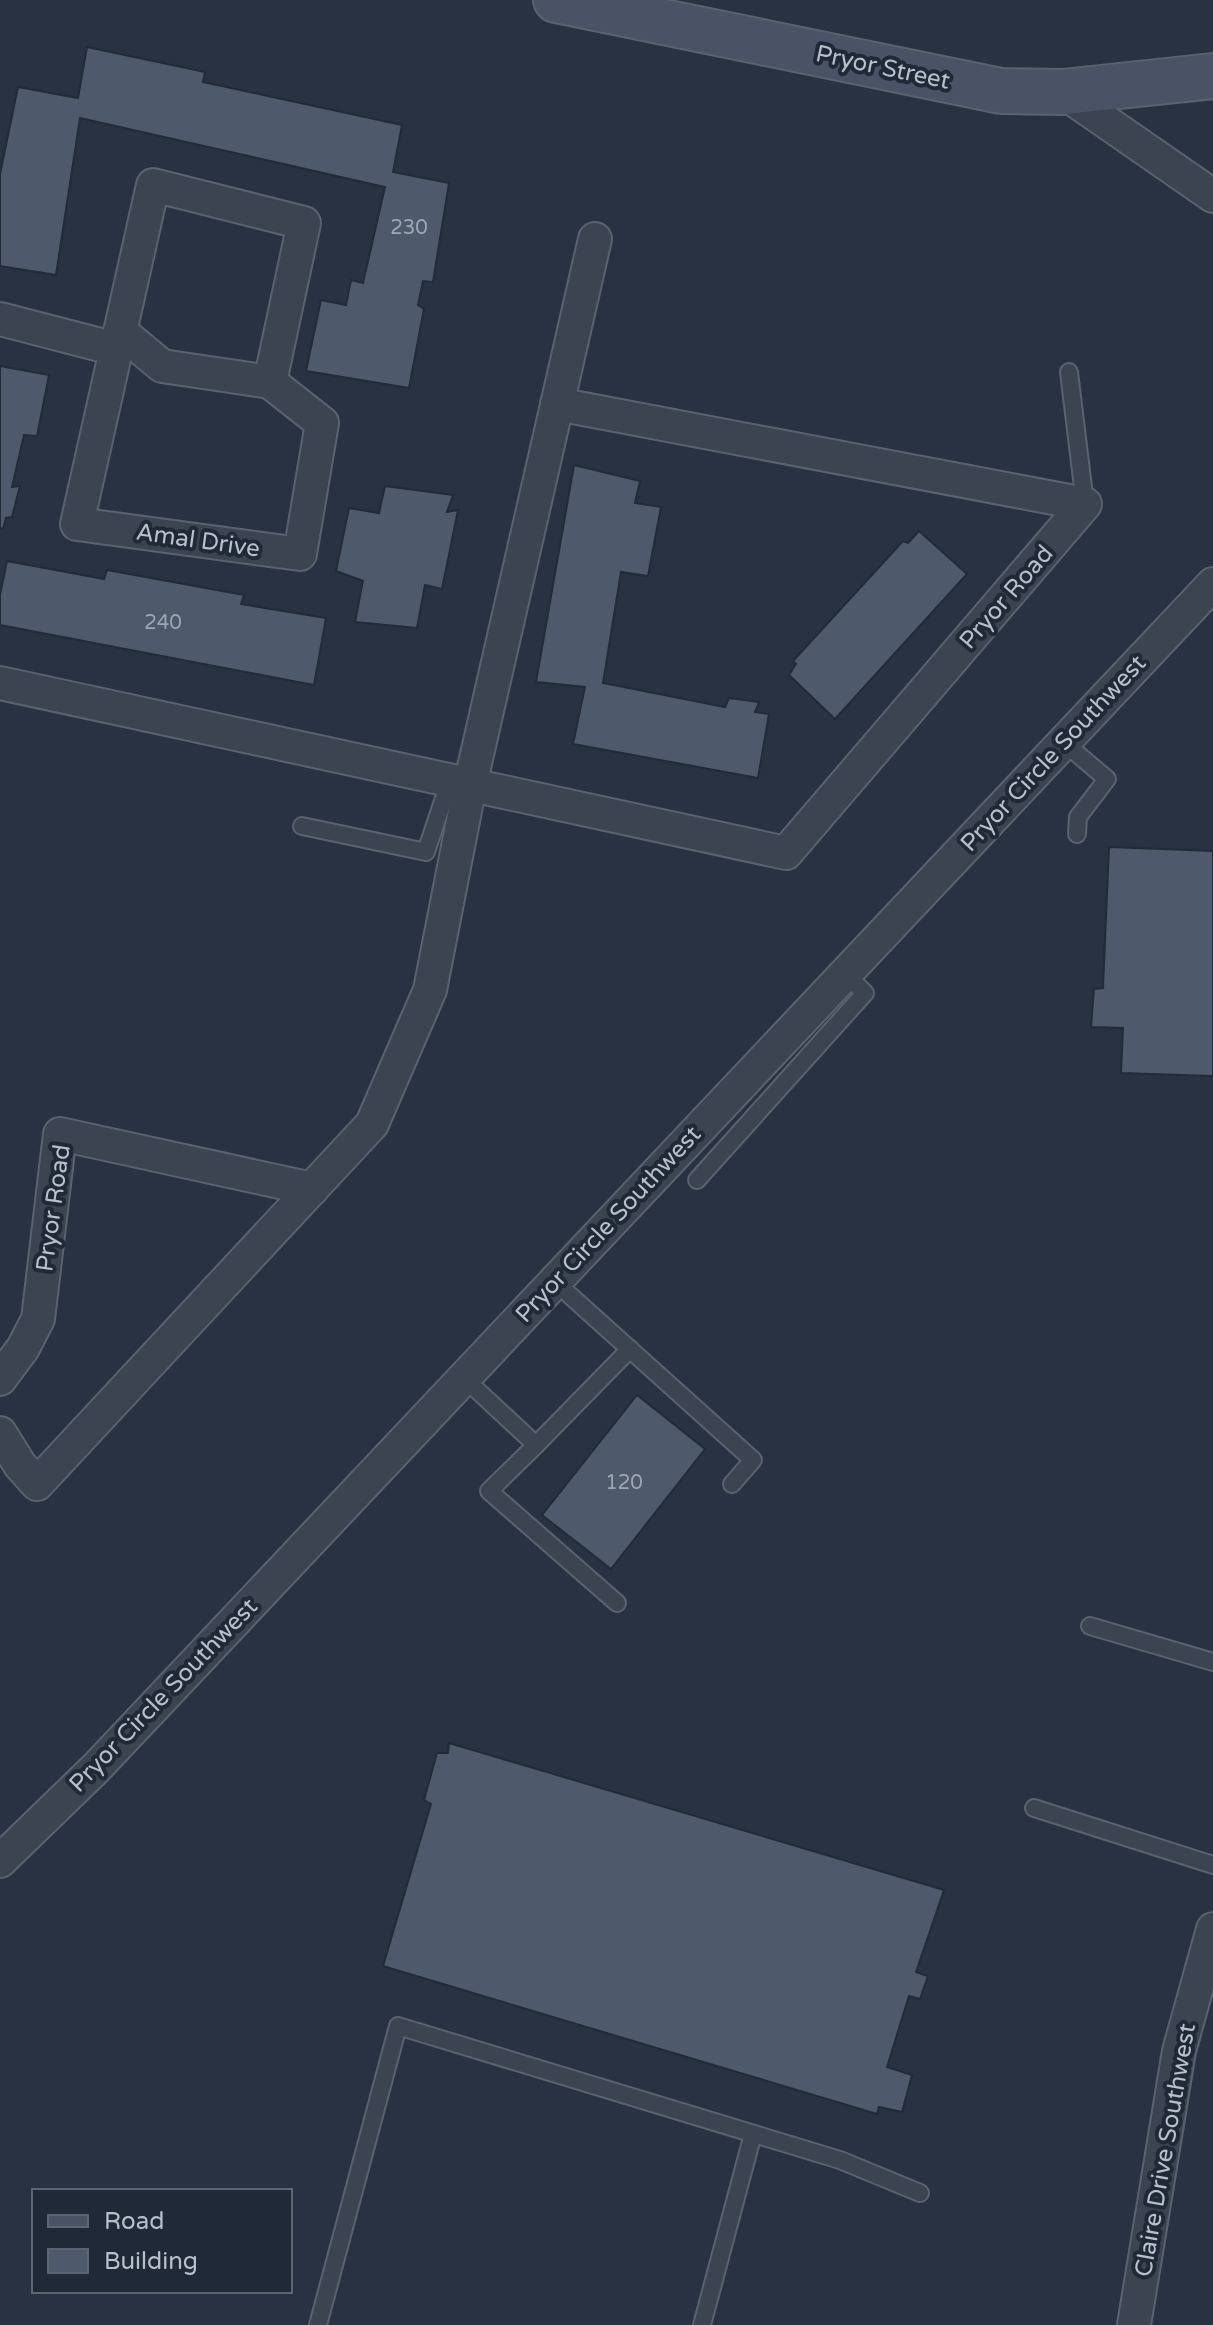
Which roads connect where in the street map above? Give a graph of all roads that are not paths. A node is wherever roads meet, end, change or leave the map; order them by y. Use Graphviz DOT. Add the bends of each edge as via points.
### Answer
graph roads {
  1 [pos="556,0"];
  2 [pos="1213,76"];
  3 [pos="1063,92"];
  4 [pos="1213,196"];
  5 [pos="595,239"];
  6 [pos="0,319"];
  7 [pos="118,340"];
  8 [pos="1069,372"];
  9 [pos="270,382"];
  10 [pos="557,404"];
  11 [pos="1085,504"];
  12 [pos="1213,584"];
  13 [pos="0,683"];
  14 [pos="1062,741"];
  15 [pos="460,782"];
  16 [pos="302,826"];
  17 [pos="1077,834"];
  18 [pos="844,973"];
  19 [pos="671,1157"];
  20 [pos="312,1189"];
  21 [pos="554,1281"];
  22 [pos="630,1349"];
  23 [pos="464,1378"];
  24 [pos="0,1379"];
  25 [pos="0,1433"];
  26 [pos="536,1445"];
  27 [pos="732,1484"];
  28 [pos="617,1603"];
  29 [pos="1090,1626"];
  30 [pos="1213,1662"];
  31 [pos="1034,1808"];
  32 [pos="0,1861"];
  33 [pos="1213,1865"];
  34 [pos="1213,1929"];
  35 [pos="753,2134"];
  36 [pos="920,2193"];
  37 [pos="318,2325"];
  38 [pos="702,2325"];
  39 [pos="1134,2325"];
  1 -- 3 [label="main road, Pryor Street" via="1001,91"];
  2 -- 3 [label="main road, Pryor Street"];
  3 -- 4 [label="street"];
  5 -- 10 [label="street"];
  6 -- 7 [label="street, Amal Drive"];
  7 -- 9 [label="street, Amal Drive" via="162,366"];
  7 -- 9 [label="street, Amal Drive" via="153,185 304,223"];
  7 -- 9 [label="street, Amal Drive" via="77,524 300,554 322,423"];
  8 -- 11 [label="lane"];
  10 -- 11 [label="street"];
  10 -- 15 [label="street"];
  11 -- 15 [label="street, Pryor Road" via="786,853"];
  12 -- 14 [label="street, Pryor Circle Southwest"];
  13 -- 15 [label="street, Pryor Road"];
  14 -- 17 [label="lane" via="1107,779 1078,817"];
  14 -- 18 [label="street, Pryor Circle Southwest"];
  15 -- 16 [label="lane" via="426,852"];
  15 -- 20 [label="street" via="430,990 372,1124"];
  18 -- 19 [label="street, Pryor Circle Southwest"];
  18 -- 19 [label="lane" via="865,993 701,1184"];
  19 -- 21 [label="street, Pryor Circle Southwest"];
  20 -- 24 [label="street, Pryor Road" via="60,1134 38,1319"];
  20 -- 25 [label="street" via="37,1484"];
  21 -- 22 [label="lane"];
  21 -- 23 [label="street, Pryor Circle Southwest"];
  22 -- 26 [label="lane"];
  22 -- 27 [label="lane" via="753,1460"];
  23 -- 26 [label="lane"];
  23 -- 32 [label="street, Pryor Circle Southwest" via="96,1768"];
  26 -- 28 [label="lane" via="489,1491"];
  29 -- 30 [label="lane"];
  31 -- 33 [label="lane"];
  34 -- 39 [label="street, Claire Drive Southwest" via="1179,2051"];
  35 -- 36 [label="lane" via="840,2160"];
  35 -- 37 [label="lane" via="398,2026"];
  35 -- 38 [label="lane"];
}
